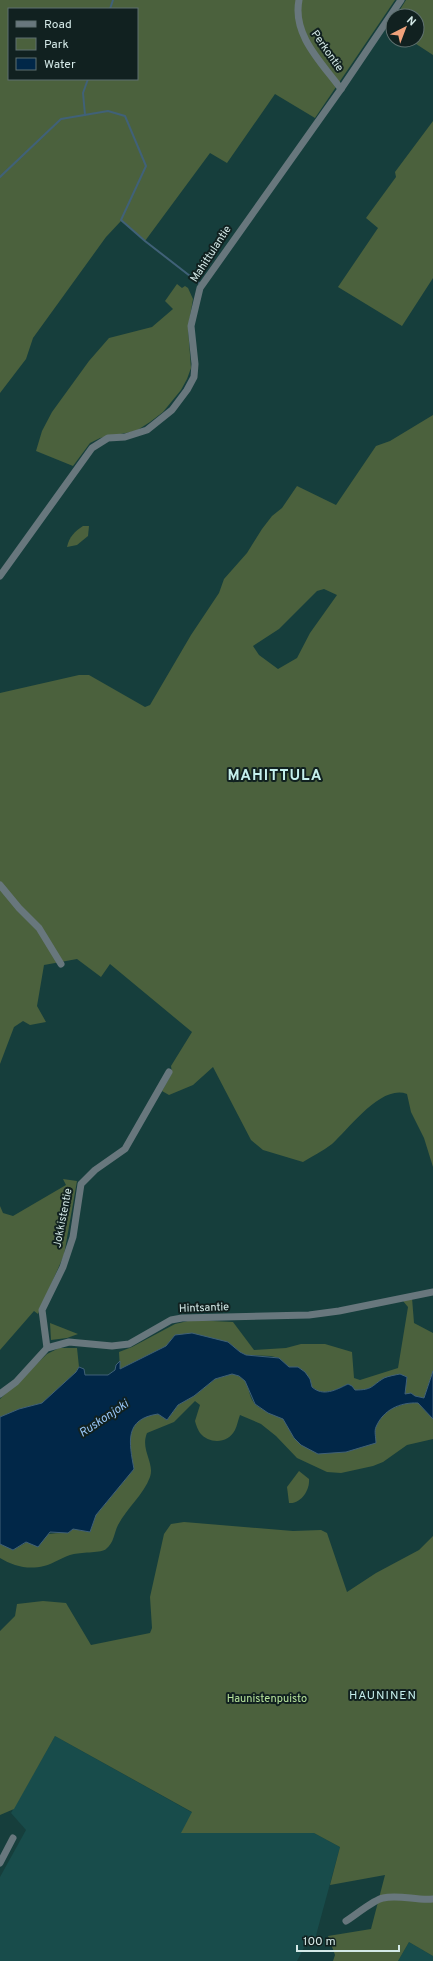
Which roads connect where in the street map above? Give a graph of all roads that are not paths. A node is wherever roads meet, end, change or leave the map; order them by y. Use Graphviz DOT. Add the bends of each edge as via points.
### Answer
graph roads {
  1 [pos="299,0"];
  2 [pos="401,0"];
  3 [pos="341,89"];
  4 [pos="0,576"];
  5 [pos="0,885"];
  6 [pos="61,964"];
  7 [pos="169,1072"];
  8 [pos="433,1292"];
  9 [pos="47,1348"];
  10 [pos="0,1394"];
  11 [pos="13,1838"];
  12 [pos="0,1863"];
  13 [pos="433,1899"];
  14 [pos="346,1921"];
  1 -- 3 [label="street, Perkontie" via="302,35"];
  2 -- 3 [label="street, Mahittulantie"];
  3 -- 4 [label="street, Mahittulantie" via="200,288 191,326 194,377 187,390 172,410 147,430 125,437 108,438 92,448"];
  5 -- 6 [label="street" via="38,928"];
  7 -- 9 [label="street, Jokkistentie" via="124,1149 81,1184 73,1237 63,1267 42,1310"];
  8 -- 9 [label="street, Hintsantie" via="333,1312 182,1318 171,1320 129,1344 112,1346 69,1342"];
  9 -- 10 [label="street" via="16,1382"];
  11 -- 12 [label="street"];
  13 -- 14 [label="street" via="383,1898"];
}
